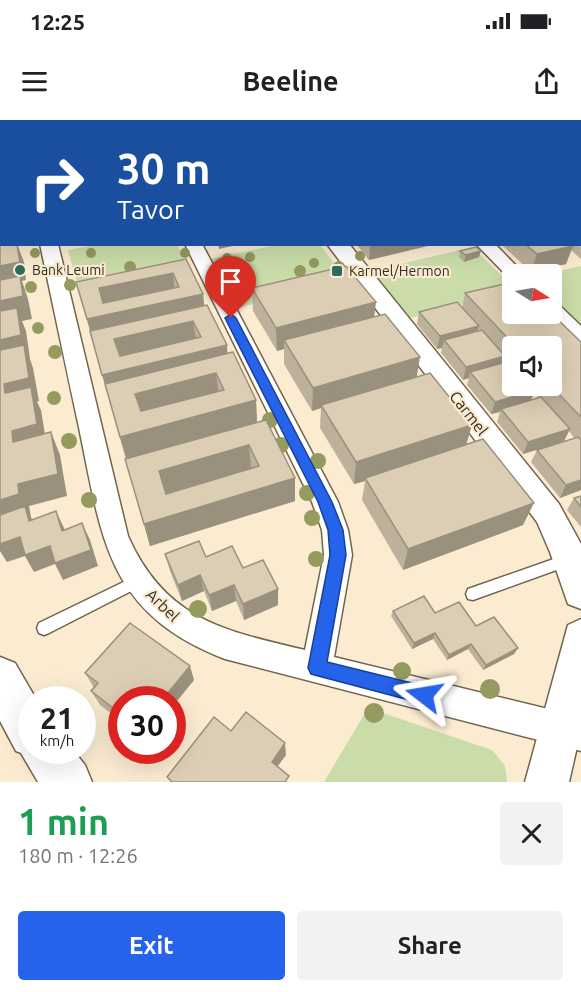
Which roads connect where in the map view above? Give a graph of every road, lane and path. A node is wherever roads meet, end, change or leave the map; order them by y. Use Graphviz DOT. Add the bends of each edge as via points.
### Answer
graph roads {
  1 [pos="49,246"];
  2 [pos="194,246"];
  3 [pos="339,246"];
  4 [pos="486,246"];
  5 [pos="505,264"];
  6 [pos="562,319"];
  7 [pos="581,337"];
  8 [pos="572,559"];
  9 [pos="138,580"];
  10 [pos="581,593"];
  11 [pos="473,594"];
  12 [pos="44,628"];
  13 [pos="581,637"];
  14 [pos="317,668"];
  15 [pos="0,678"];
  16 [pos="18,710"];
  17 [pos="571,732"];
  18 [pos="54,764"];
  19 [pos="68,782"];
  20 [pos="547,782"];
  1 -- 9 [label="street, Arbel" via="116,536 126,565"];
  2 -- 14 [label="street" via="325,502 335,530 338,555"];
  3 -- 8 [label="street, Carmel" via="548,513"];
  4 -- 5 [label="street"];
  6 -- 7 [label="street"];
  8 -- 10 [label="street, Carmel"];
  8 -- 11 [label="lane"];
  9 -- 12 [label="lane"];
  9 -- 14 [label="street, Arbel" via="180,623 225,645"];
  13 -- 17 [label="street"];
  14 -- 17 [label="street, Arbel"];
  15 -- 16 [label="main road"];
  17 -- 20 [label="street"];
  18 -- 19 [label="main road"];
}
